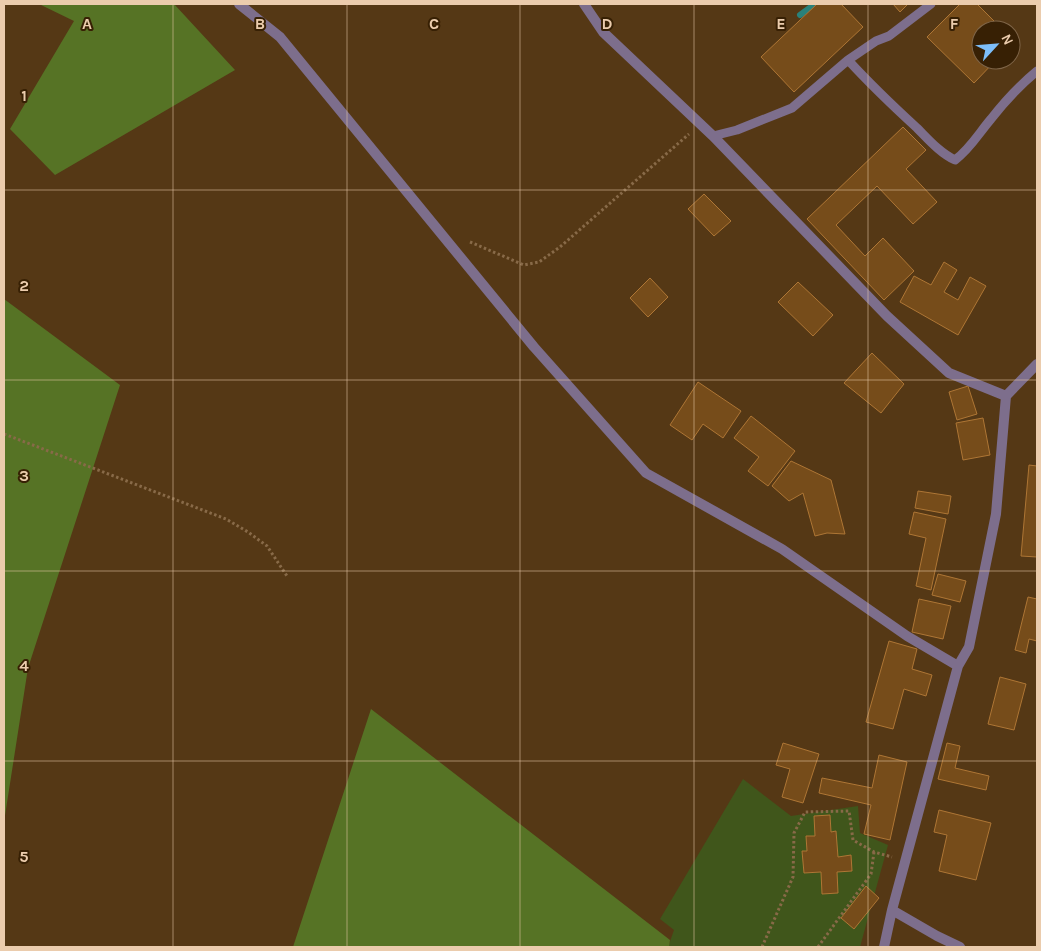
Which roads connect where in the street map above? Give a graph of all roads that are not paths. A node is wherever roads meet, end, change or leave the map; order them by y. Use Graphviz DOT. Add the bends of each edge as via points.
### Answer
graph roads {
  1 [pos="239,4"];
  2 [pos="584,4"];
  3 [pos="931,4"];
  4 [pos="848,60"];
  5 [pos="1037,70"];
  6 [pos="713,136"];
  7 [pos="1037,364"];
  8 [pos="1006,396"];
  9 [pos="958,666"];
  10 [pos="892,910"];
  11 [pos="884,947"];
  12 [pos="960,947"];
  1 -- 9 [label="street" via="280,37 534,347 646,473 782,549 907,636"];
  2 -- 6 [label="street" via="603,32"];
  3 -- 4 [label="lane"];
  4 -- 5 [label="lane" via="932,142 955,160"];
  4 -- 6 [label="lane" via="792,108"];
  6 -- 8 [label="street" via="887,316 949,372"];
  7 -- 8 [label="street"];
  8 -- 9 [label="street" via="996,514 969,647"];
  9 -- 10 [label="street"];
  10 -- 11 [label="street"];
  10 -- 12 [label="street"];
}
